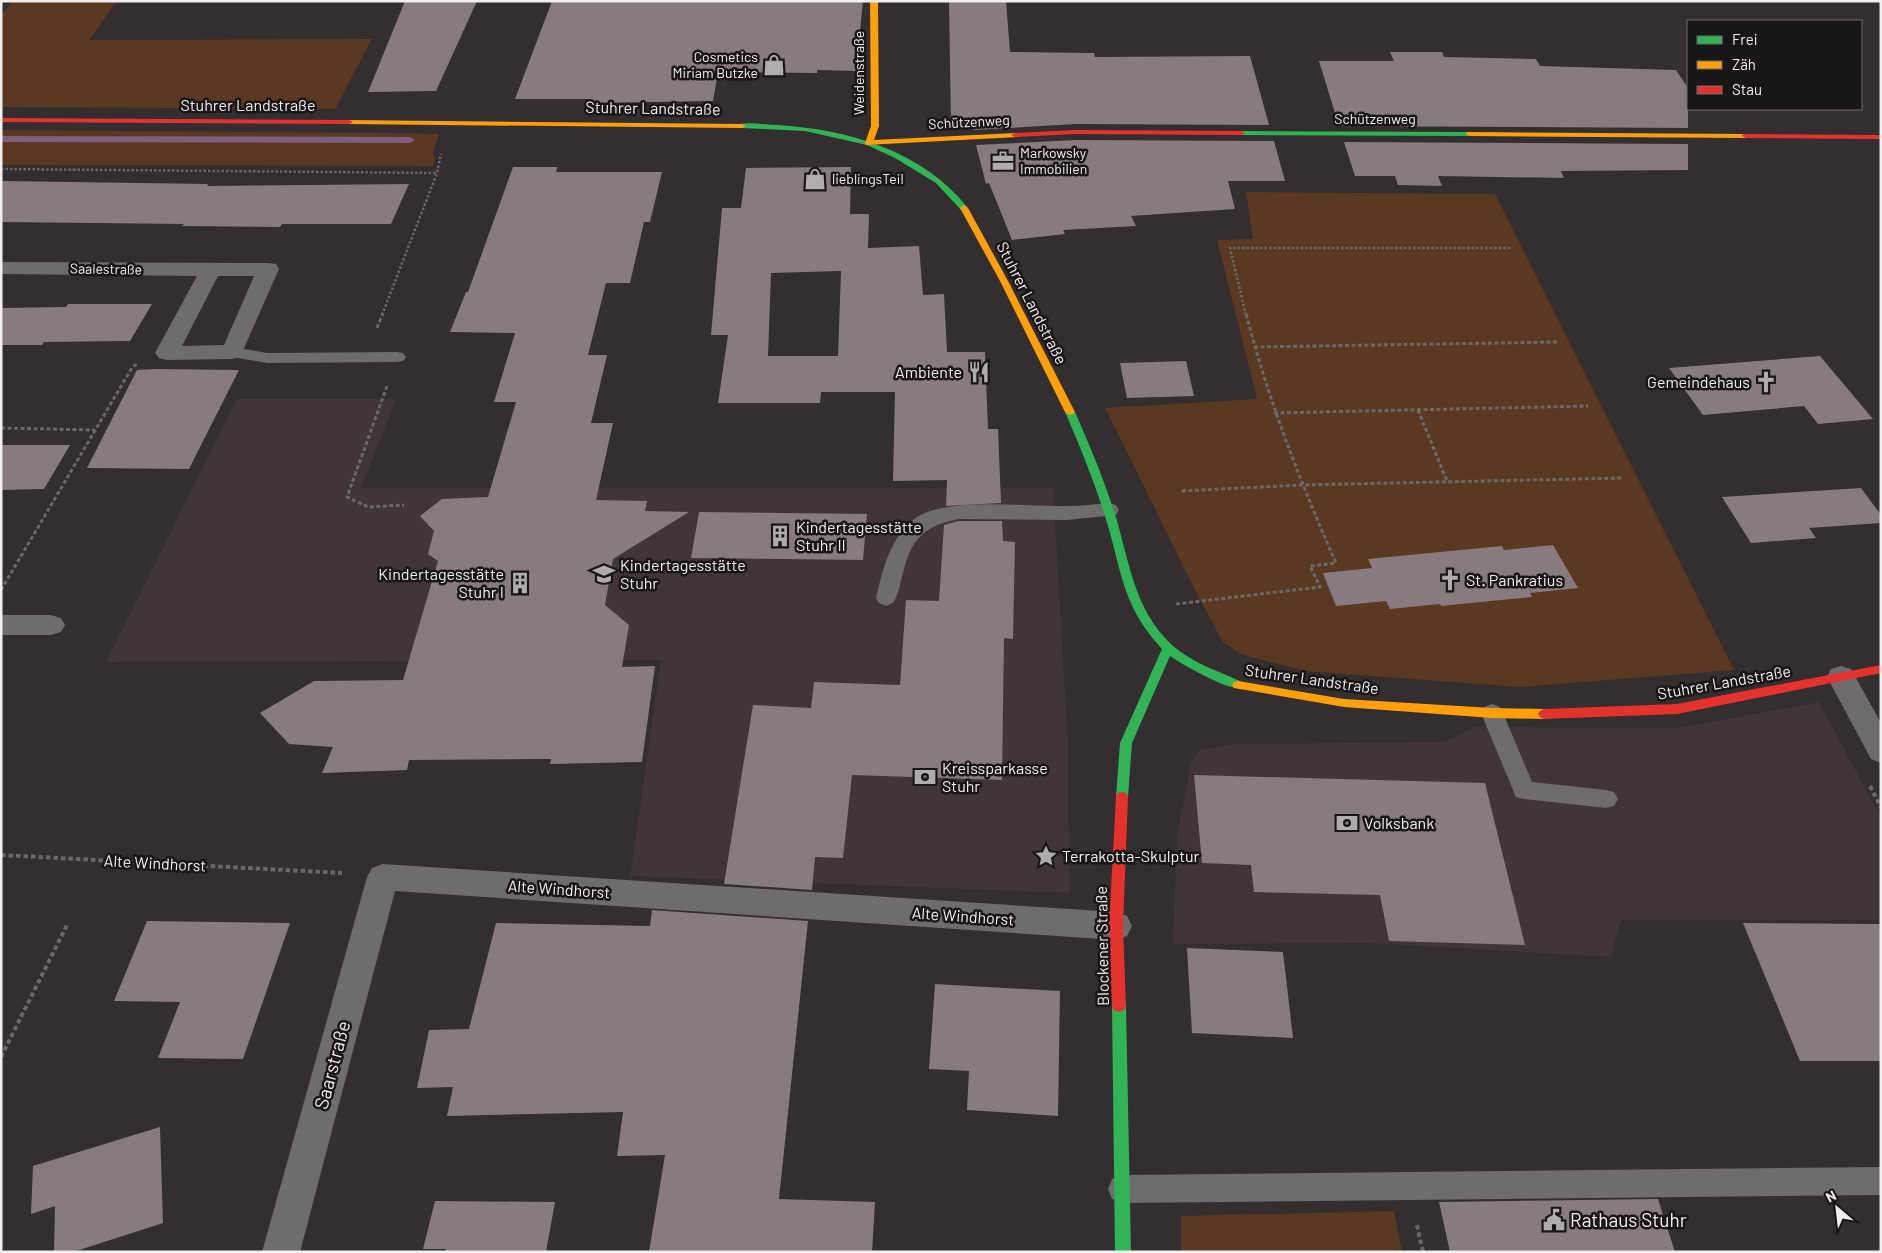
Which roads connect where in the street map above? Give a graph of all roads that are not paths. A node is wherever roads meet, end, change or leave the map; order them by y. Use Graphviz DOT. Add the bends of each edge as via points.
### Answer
graph roads {
  1 [pos="874,1"];
  2 [pos="1,120"];
  3 [pos="1881,137"];
  4 [pos="869,143"];
  5 [pos="1,268"];
  6 [pos="211,270"];
  7 [pos="232,352"];
  8 [pos="397,357"];
  9 [pos="1108,510"];
  10 [pos="886,598"];
  11 [pos="51,625"];
  12 [pos="1,626"];
  13 [pos="1168,648"];
  14 [pos="1881,669"];
  15 [pos="1841,677"];
  16 [pos="1492,713"];
  17 [pos="1881,751"];
  18 [pos="1606,799"];
  19 [pos="383,877"];
  20 [pos="1116,926"];
  21 [pos="1881,1180"];
  22 [pos="1122,1189"];
  23 [pos="280,1252"];
  24 [pos="1123,1252"];
  1 -- 4 [label="main road, Weidenstraße" via="875,126"];
  2 -- 4 [label="main road, Stuhrer Landstraße" via="730,125 805,129"];
  3 -- 4 [label="main road, Schützenweg" via="1076,132"];
  4 -- 9 [label="main road, Stuhrer Landstraße" via="939,181 963,206 1070,414"];
  5 -- 6 [label="street, Saalestraße"];
  6 -- 7 [label="street, Saalestraße" via="268,269"];
  6 -- 7 [label="street" via="167,353"];
  7 -- 8 [label="lane" via="267,358"];
  9 -- 10 [label="lane" via="958,512 935,517 921,524 904,543"];
  9 -- 13 [label="main road, Stuhrer Landstraße" via="1127,584 1139,612"];
  11 -- 12 [label="street"];
  13 -- 16 [label="main road, Stuhrer Landstraße" via="1183,659 1242,687 1344,703"];
  13 -- 20 [label="main road, Blockener Straße" via="1126,743"];
  14 -- 15 [label="main road, Stuhrer Landstraße"];
  15 -- 16 [label="main road, Stuhrer Landstraße" via="1677,709"];
  15 -- 17 [label="street"];
  16 -- 18 [label="lane" via="1524,790"];
  19 -- 20 [label="street, Alte Windhorst"];
  19 -- 23 [label="street, Saarstraße"];
  20 -- 22 [label="main road, Blockener Straße"];
  21 -- 22 [label="lane"];
  22 -- 24 [label="main road, Blockener Straße"];
}
